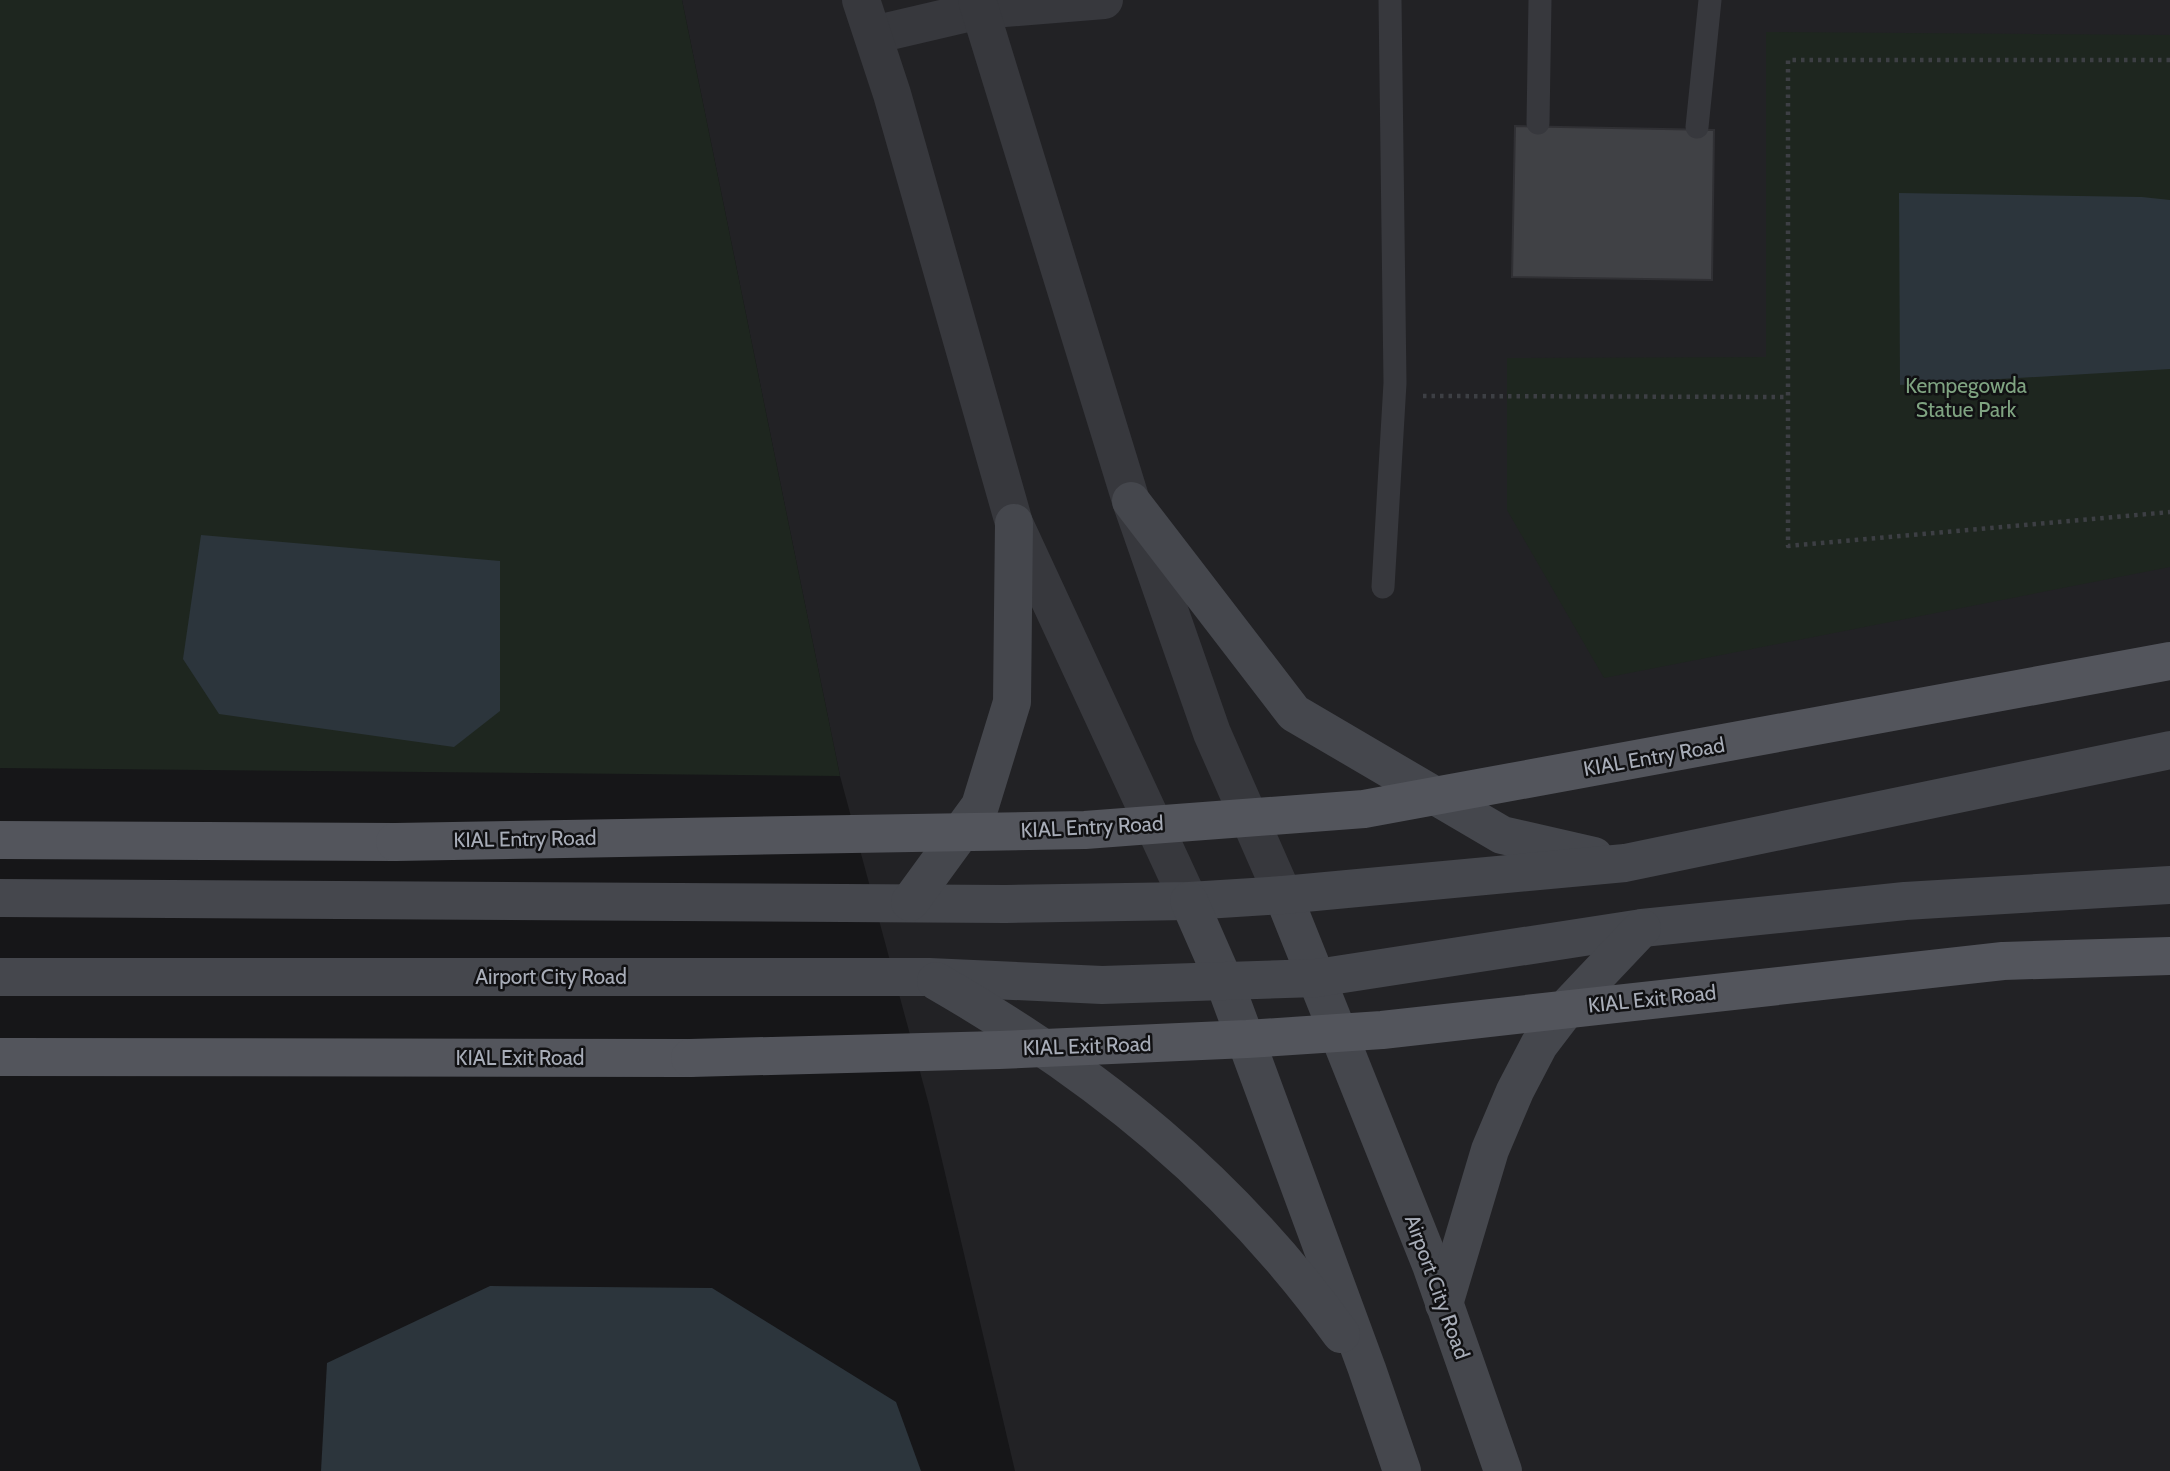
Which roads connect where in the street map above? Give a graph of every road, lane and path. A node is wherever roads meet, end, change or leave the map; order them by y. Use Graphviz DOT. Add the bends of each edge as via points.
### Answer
graph roads {
  1 [pos="861,0"];
  2 [pos="1104,0"];
  3 [pos="1390,0"];
  4 [pos="1540,0"];
  5 [pos="1710,0"];
  6 [pos="979,5"];
  7 [pos="873,35"];
  8 [pos="2170,61"];
  9 [pos="1538,123"];
  10 [pos="1697,127"];
  11 [pos="1394,396"];
  12 [pos="1788,397"];
  13 [pos="1131,501"];
  14 [pos="2170,512"];
  15 [pos="1014,523"];
  16 [pos="1383,587"];
  17 [pos="2170,661"];
  18 [pos="2170,750"];
  19 [pos="0,840"];
  20 [pos="1625,863"];
  21 [pos="2170,885"];
  22 [pos="1283,895"];
  23 [pos="0,898"];
  24 [pos="1189,901"];
  25 [pos="910,902"];
  26 [pos="1642,928"];
  27 [pos="2170,956"];
  28 [pos="0,977"];
  29 [pos="929,977"];
  30 [pos="1317,978"];
  31 [pos="1224,982"];
  32 [pos="0,1057"];
  33 [pos="1444,1304"];
  34 [pos="1367,1369"];
  35 [pos="1402,1471"];
  36 [pos="1503,1471"];
  1 -- 7 [label="street"];
  2 -- 6 [label="street"];
  3 -- 11 [label="lane"];
  4 -- 9 [label="lane"];
  5 -- 10 [label="lane"];
  6 -- 7 [label="street"];
  6 -- 13 [label="street"];
  7 -- 15 [label="street"];
  8 -- 12 [label="path" via="1788,60"];
  11 -- 12 [label="path"];
  11 -- 16 [label="lane"];
  12 -- 14 [label="path" via="1788,546"];
  13 -- 20 [label="main road" via="1294,713 1502,835"];
  13 -- 22 [label="street" via="1212,733"];
  15 -- 24 [label="street"];
  15 -- 25 [label="main road" via="1012,702 980,806"];
  17 -- 19 [label="main road, KIAL Entry Road, bridge" via="1364,809 1084,830 395,842"];
  18 -- 20 [label="main road"];
  20 -- 22 [label="main road"];
  21 -- 26 [label="main road" via="1905,901"];
  22 -- 24 [label="main road"];
  22 -- 30 [label="main road, Airport City Road"];
  23 -- 25 [label="main road"];
  24 -- 25 [label="main road"];
  24 -- 31 [label="main road"];
  26 -- 30 [label="main road"];
  26 -- 33 [label="main road" via="1571,1003 1539,1045 1490,1150"];
  27 -- 32 [label="main road, KIAL Exit Road, bridge" via="2004,961 1382,1030 1247,1039 690,1058"];
  28 -- 29 [label="main road, Airport City Road"];
  29 -- 31 [label="main road, Airport City Road" via="1102,985"];
  29 -- 34 [label="main road" via="1069,1064 1170,1144 1286,1264"];
  30 -- 31 [label="main road"];
  30 -- 33 [label="main road, Airport City Road"];
  31 -- 34 [label="main road"];
  33 -- 36 [label="main road, Airport City Road"];
  34 -- 35 [label="main road"];
}
